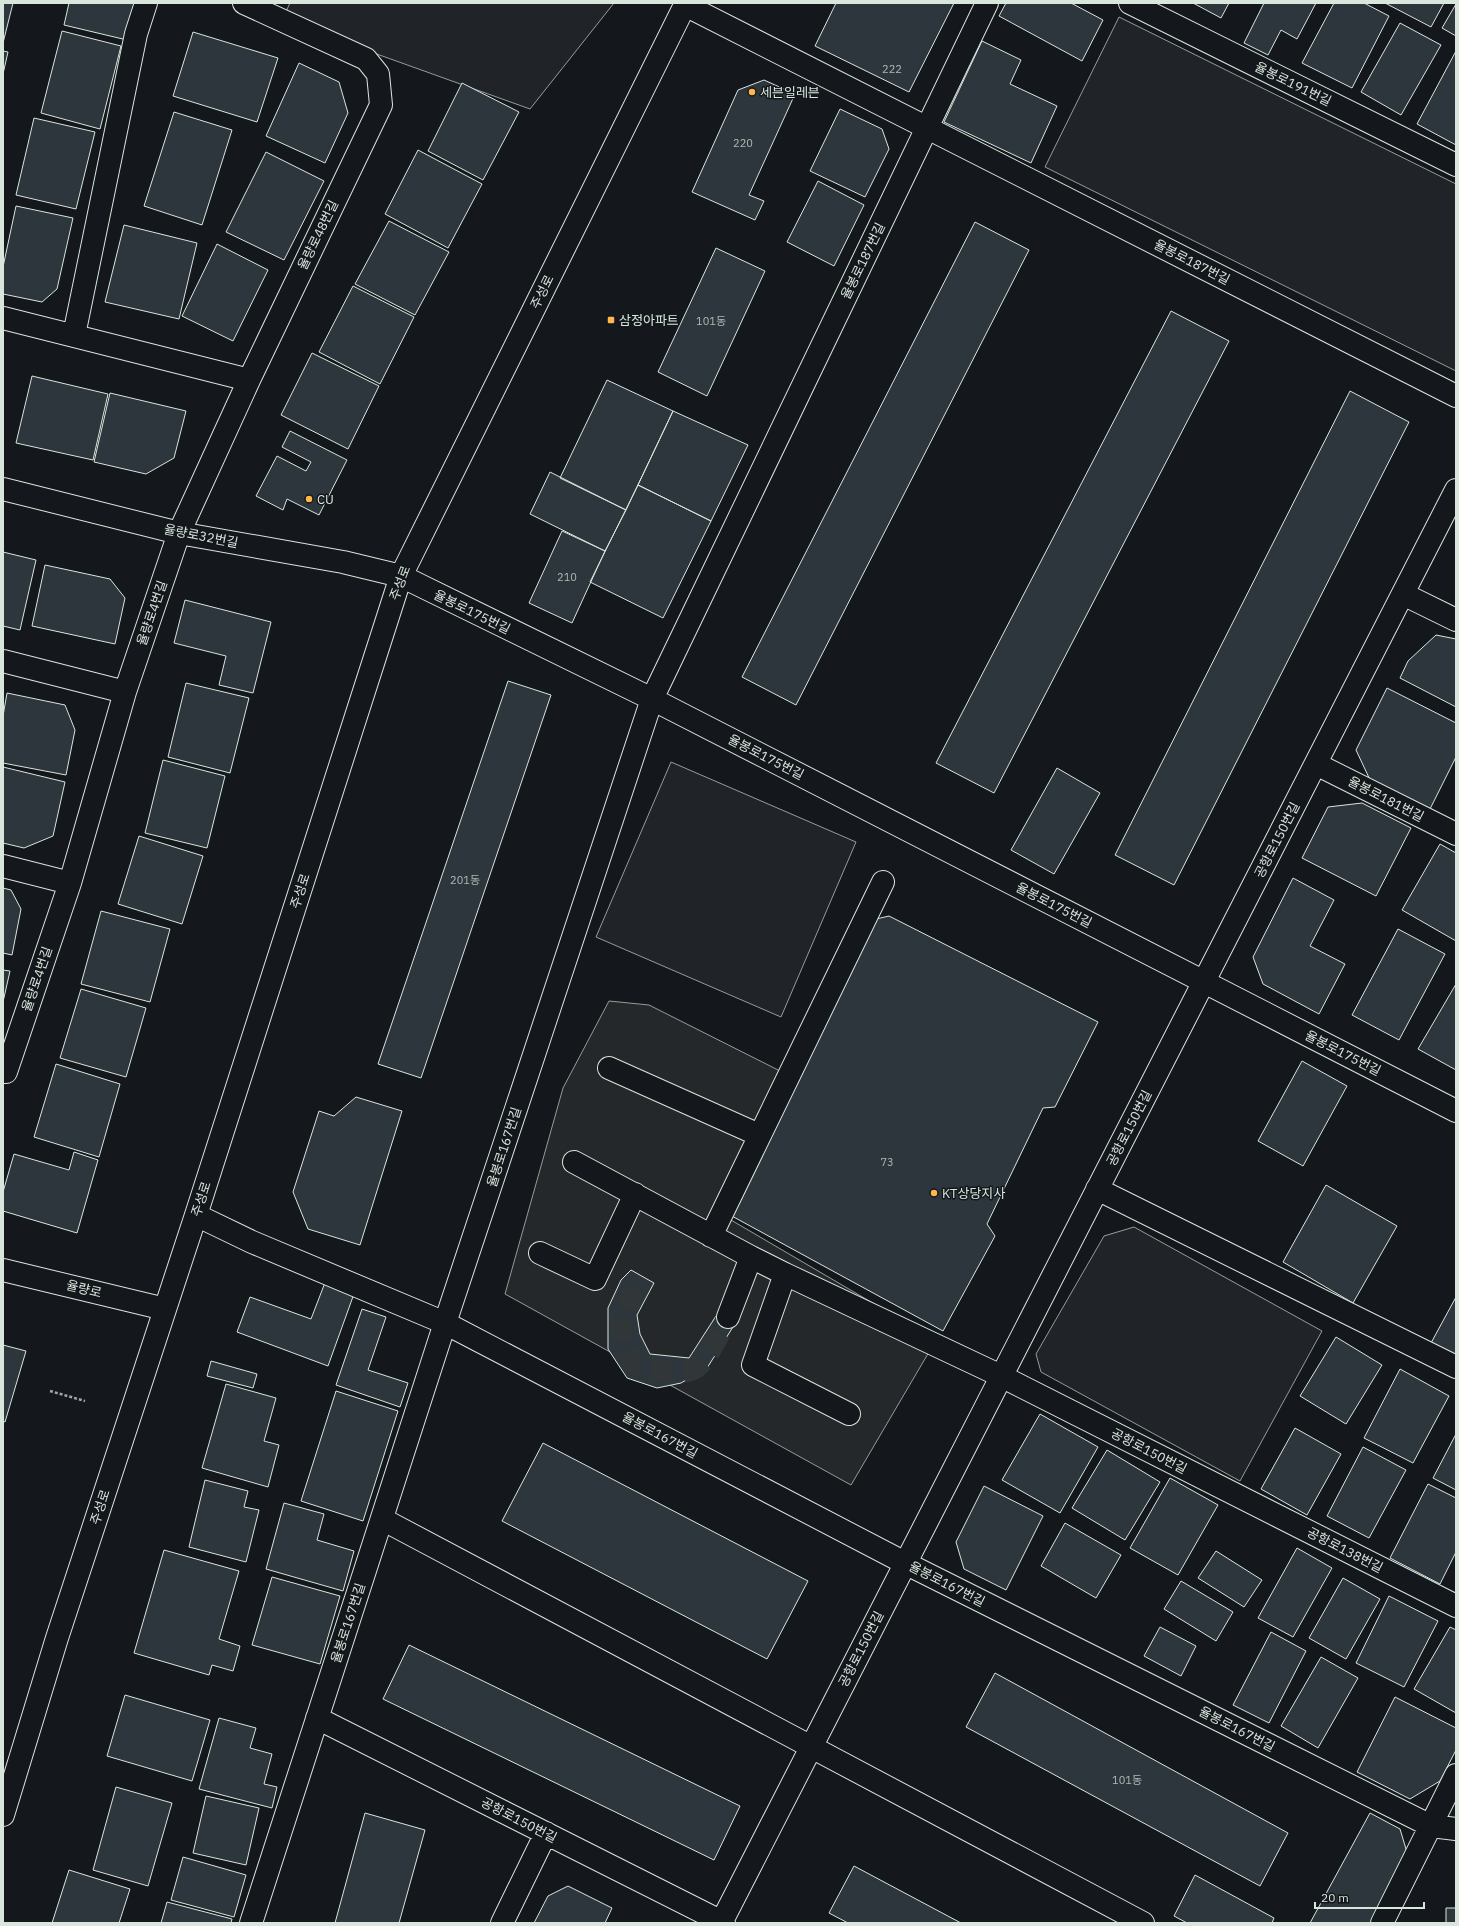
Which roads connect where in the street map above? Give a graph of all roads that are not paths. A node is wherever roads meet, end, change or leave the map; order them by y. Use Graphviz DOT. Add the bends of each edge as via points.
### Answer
graph roads {
  1 [pos="146,3"];
  2 [pos="244,3"];
  3 [pos="987,3"];
  4 [pos="1130,3"];
  5 [pos="685,4"];
  6 [pos="927,127"];
  7 [pos="1456,165"];
  8 [pos="3,318"];
  9 [pos="74,335"];
  10 [pos="249,380"];
  11 [pos="1456,396"];
  12 [pos="3,489"];
  13 [pos="1456,490"];
  14 [pos="179,533"];
  15 [pos="401,576"];
  16 [pos="1403,594"];
  17 [pos="1456,620"];
  18 [pos="3,661"];
  19 [pos="125,692"];
  20 [pos="652,700"];
  21 [pos="1316,764"];
  22 [pos="1456,834"];
  23 [pos="3,866"];
  24 [pos="883,882"];
  25 [pos="70,883"];
  26 [pos="1204,982"];
  27 [pos="609,1068"];
  28 [pos="3,1072"];
  29 [pos="1456,1111"];
  30 [pos="759,1135"];
  31 [pos="574,1162"];
  32 [pos="1097,1189"];
  33 [pos="635,1194"];
  34 [pos="196,1215"];
  35 [pos="711,1236"];
  36 [pos="540,1254"];
  37 [pos="751,1257"];
  38 [pos="3,1270"];
  39 [pos="785,1274"];
  40 [pos="165,1309"];
  41 [pos="728,1317"];
  42 [pos="445,1323"];
  43 [pos="1456,1367"];
  44 [pos="1001,1376"];
  45 [pos="849,1414"];
  46 [pos="1234,1494"];
  47 [pos="382,1519"];
  48 [pos="905,1563"];
  49 [pos="1456,1606"];
  50 [pos="317,1718"];
  51 [pos="811,1747"];
  52 [pos="1456,1775"];
  53 [pos="3,1815"];
  54 [pos="1431,1826"];
  55 [pos="1456,1829"];
  56 [pos="546,1833"];
  57 [pos="251,1923"];
  58 [pos="502,1923"];
  59 [pos="722,1923"];
  60 [pos="1143,1923"];
  61 [pos="1382,1923"];
  1 -- 9 [label="street" via="136,34"];
  2 -- 10 [label="street, 율량로48번길" via="366,59 378,74 381,105"];
  3 -- 6 [label="street, 율봉로187번길"];
  4 -- 7 [label="street, 율봉로191번길"];
  5 -- 6 [label="street, 율봉로187번길"];
  5 -- 15 [label="street, 주성로"];
  6 -- 11 [label="street, 율봉로187번길"];
  6 -- 20 [label="street, 율봉로187번길"];
  8 -- 9 [label="street"];
  9 -- 10 [label="street"];
  10 -- 14 [label="street, 율량로48번길"];
  12 -- 14 [label="street, 율량로32번길"];
  13 -- 16 [label="street, 공항로150번길"];
  14 -- 15 [label="street, 율량로32번길" via="343,562"];
  14 -- 19 [label="street, 율량로4번길"];
  15 -- 20 [label="street, 율봉로175번길"];
  15 -- 34 [label="street, 주성로"];
  16 -- 17 [label="street"];
  16 -- 21 [label="street, 공항로150번길"];
  18 -- 19 [label="street"];
  19 -- 25 [label="street, 율량로4번길"];
  20 -- 26 [label="street, 율봉로175번길"];
  20 -- 42 [label="street, 율봉로167번길"];
  21 -- 22 [label="street, 율봉로181번길"];
  21 -- 26 [label="street, 공항로150번길"];
  23 -- 25 [label="street"];
  24 -- 30 [label="street"];
  25 -- 28 [label="street, 율량로4번길" via="6,1072"];
  26 -- 29 [label="street, 율봉로175번길"];
  26 -- 32 [label="street, 공항로150번길"];
  27 -- 30 [label="street"];
  30 -- 35 [label="street"];
  31 -- 33 [label="street"];
  32 -- 43 [label="street"];
  32 -- 44 [label="street, 공항로150번길"];
  33 -- 35 [label="street"];
  33 -- 36 [label="street" via="595,1280"];
  34 -- 40 [label="street, 주성로"];
  34 -- 42 [label="street" via="252,1242"];
  35 -- 37 [label="street"];
  37 -- 39 [label="street"];
  37 -- 41 [label="street"];
  38 -- 40 [label="street, 율량로"];
  39 -- 44 [label="street"];
  39 -- 45 [label="street" via="753,1365"];
  40 -- 53 [label="street, 주성로" via="57,1638"];
  42 -- 47 [label="street, 율봉로167번길"];
  42 -- 48 [label="street, 율봉로167번길"];
  44 -- 46 [label="street, 공항로150번길"];
  44 -- 48 [label="street, 공항로150번길"];
  46 -- 49 [label="street, 공항로138번길"];
  47 -- 50 [label="street, 율봉로167번길"];
  47 -- 51 [label="street"];
  48 -- 51 [label="street, 공항로150번길"];
  48 -- 54 [label="street, 율봉로167번길"];
  50 -- 56 [label="street, 공항로150번길"];
  50 -- 57 [label="street, 율봉로167번길"];
  51 -- 59 [label="street, 공항로150번길"];
  51 -- 60 [label="street"];
  52 -- 54 [label="street"];
  54 -- 55 [label="street, 율봉로167번길"];
  54 -- 61 [label="street"];
  56 -- 58 [label="street"];
  56 -- 59 [label="street, 공항로150번길"];
}
